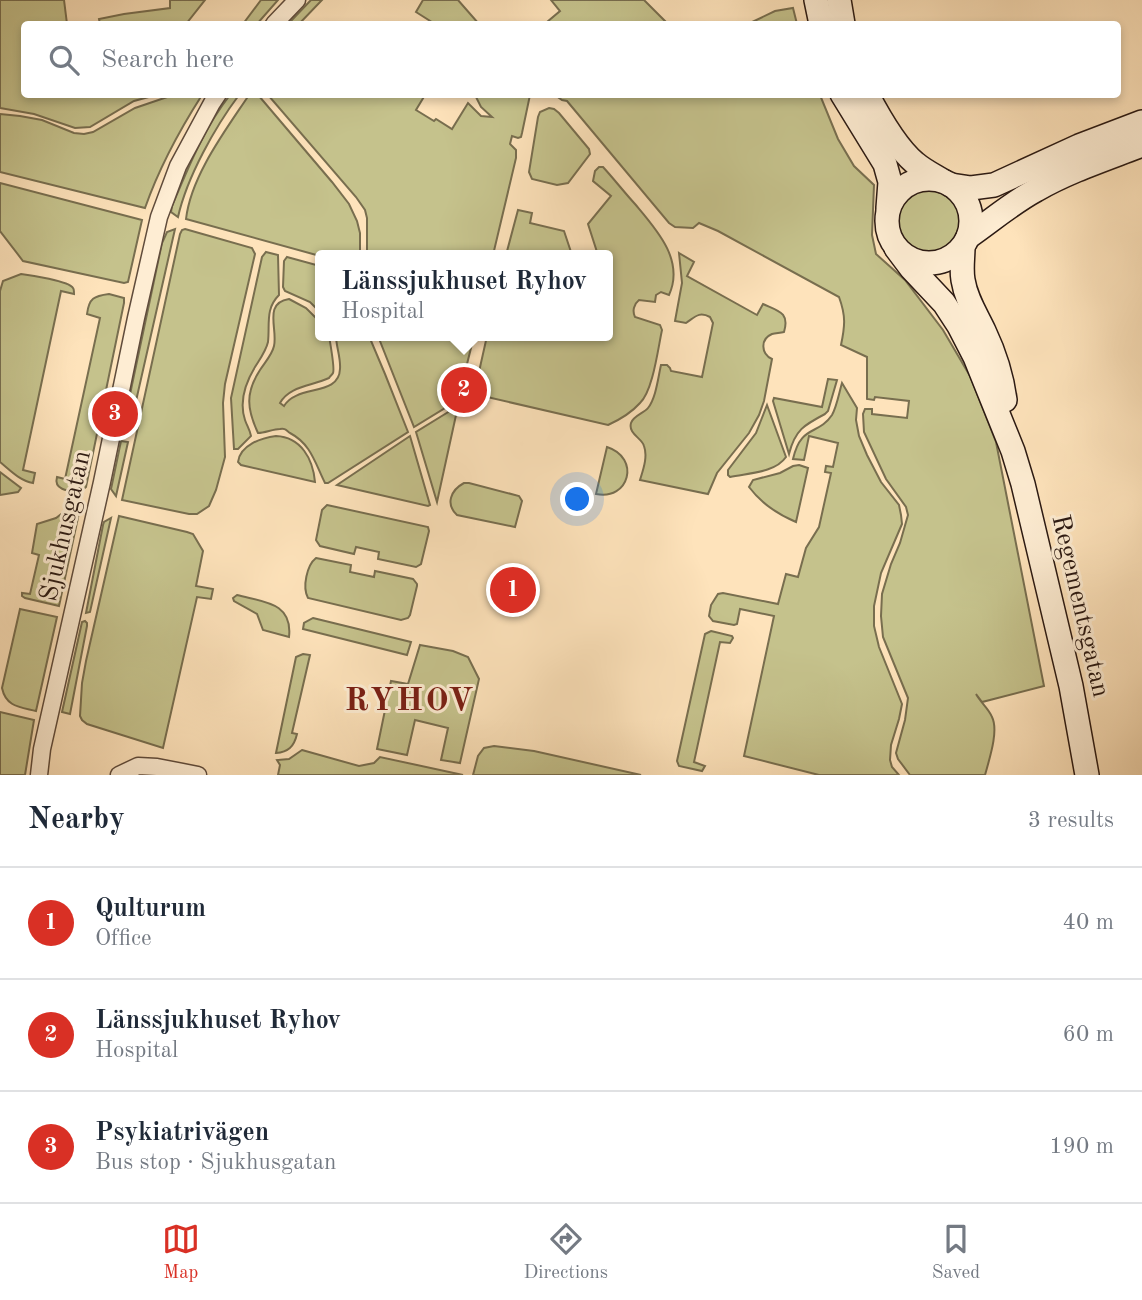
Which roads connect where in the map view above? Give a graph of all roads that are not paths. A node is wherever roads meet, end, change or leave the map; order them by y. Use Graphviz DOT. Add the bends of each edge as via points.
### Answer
graph roads {
  1 [pos="297,0"];
  2 [pos="816,0"];
  3 [pos="839,0"];
  4 [pos="277,21"];
  5 [pos="820,21"];
  6 [pos="842,21"];
  7 [pos="215,98"];
  8 [pos="844,98"];
  9 [pos="869,98"];
  10 [pos="1142,122"];
  11 [pos="1142,145"];
  12 [pos="948,184"];
  13 [pos="887,217"];
  14 [pos="966,242"];
  15 [pos="897,248"];
  16 [pos="1013,451"];
  17 [pos="39,775"];
  18 [pos="118,775"];
  19 [pos="198,775"];
  20 [pos="1087,775"];
  1 -- 4 [label="street"];
  2 -- 5 [label="street"];
  3 -- 6 [label="street"];
  7 -- 17 [label="street, Sjukhusgatan" via="178,166 159,217 41,749"];
  8 -- 13 [label="street" via="888,174"];
  9 -- 12 [label="street" via="904,152"];
  10 -- 12 [label="street" via="994,186"];
  11 -- 14 [label="street" via="1034,190"];
  12 -- 13 [label="street" via="913,182 895,197"];
  12 -- 14 [label="street" via="962,195 971,214"];
  13 -- 15 [label="street"];
  14 -- 15 [label="street" via="946,260 926,263"];
  14 -- 16 [label="street, Regementsgatan" via="965,291 1003,388"];
  15 -- 16 [label="street, Regementsgatan" via="959,326"];
  16 -- 20 [label="street, Regementsgatan" via="1072,686"];
  18 -- 19 [label="street" via="138,766"];
}
